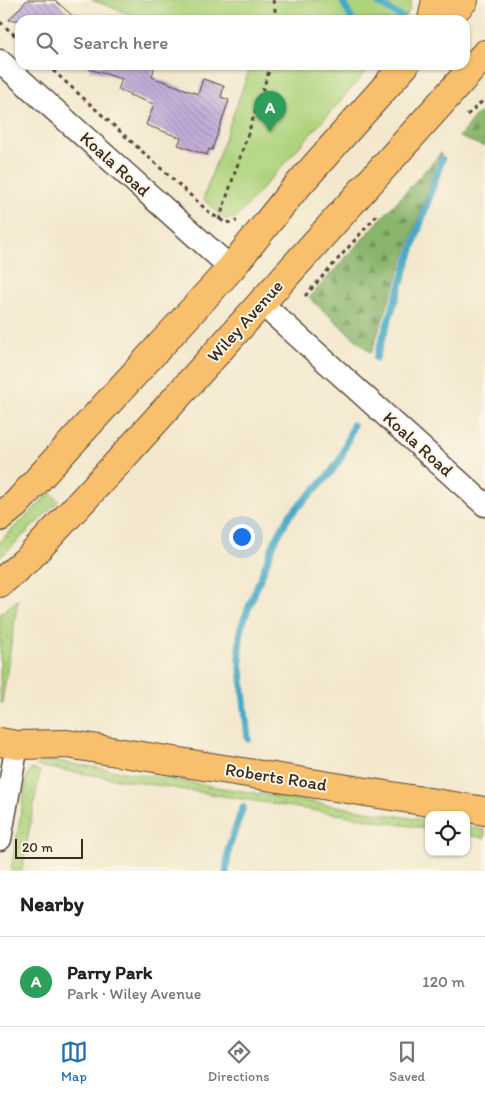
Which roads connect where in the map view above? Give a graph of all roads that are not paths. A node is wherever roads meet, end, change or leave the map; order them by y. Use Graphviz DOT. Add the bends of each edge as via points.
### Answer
graph roads {
  1 [pos="436,0"];
  2 [pos="464,0"];
  3 [pos="433,15"];
  4 [pos="450,15"];
  5 [pos="485,54"];
  6 [pos="0,61"];
  7 [pos="401,70"];
  8 [pos="231,268"];
  9 [pos="261,303"];
  10 [pos="485,505"];
  11 [pos="0,518"];
  12 [pos="0,583"];
  13 [pos="0,723"];
  14 [pos="9,744"];
  15 [pos="67,744"];
  16 [pos="485,811"];
  17 [pos="0,839"];
  1 -- 3 [label="main road"];
  2 -- 4 [label="main road"];
  5 -- 9 [label="main road, Wiley Avenue"];
  6 -- 8 [label="street, Koala Road"];
  7 -- 8 [label="main road" via="292,192"];
  8 -- 11 [label="main road"];
  9 -- 10 [label="street, Koala Road"];
  9 -- 12 [label="main road, Wiley Avenue" via="117,464 30,557"];
  13 -- 15 [label="main road, Roberts Road"];
  14 -- 15 [label="main road, Roberts Road"];
  14 -- 17 [label="street"];
  15 -- 16 [label="main road, Roberts Road"];
}
